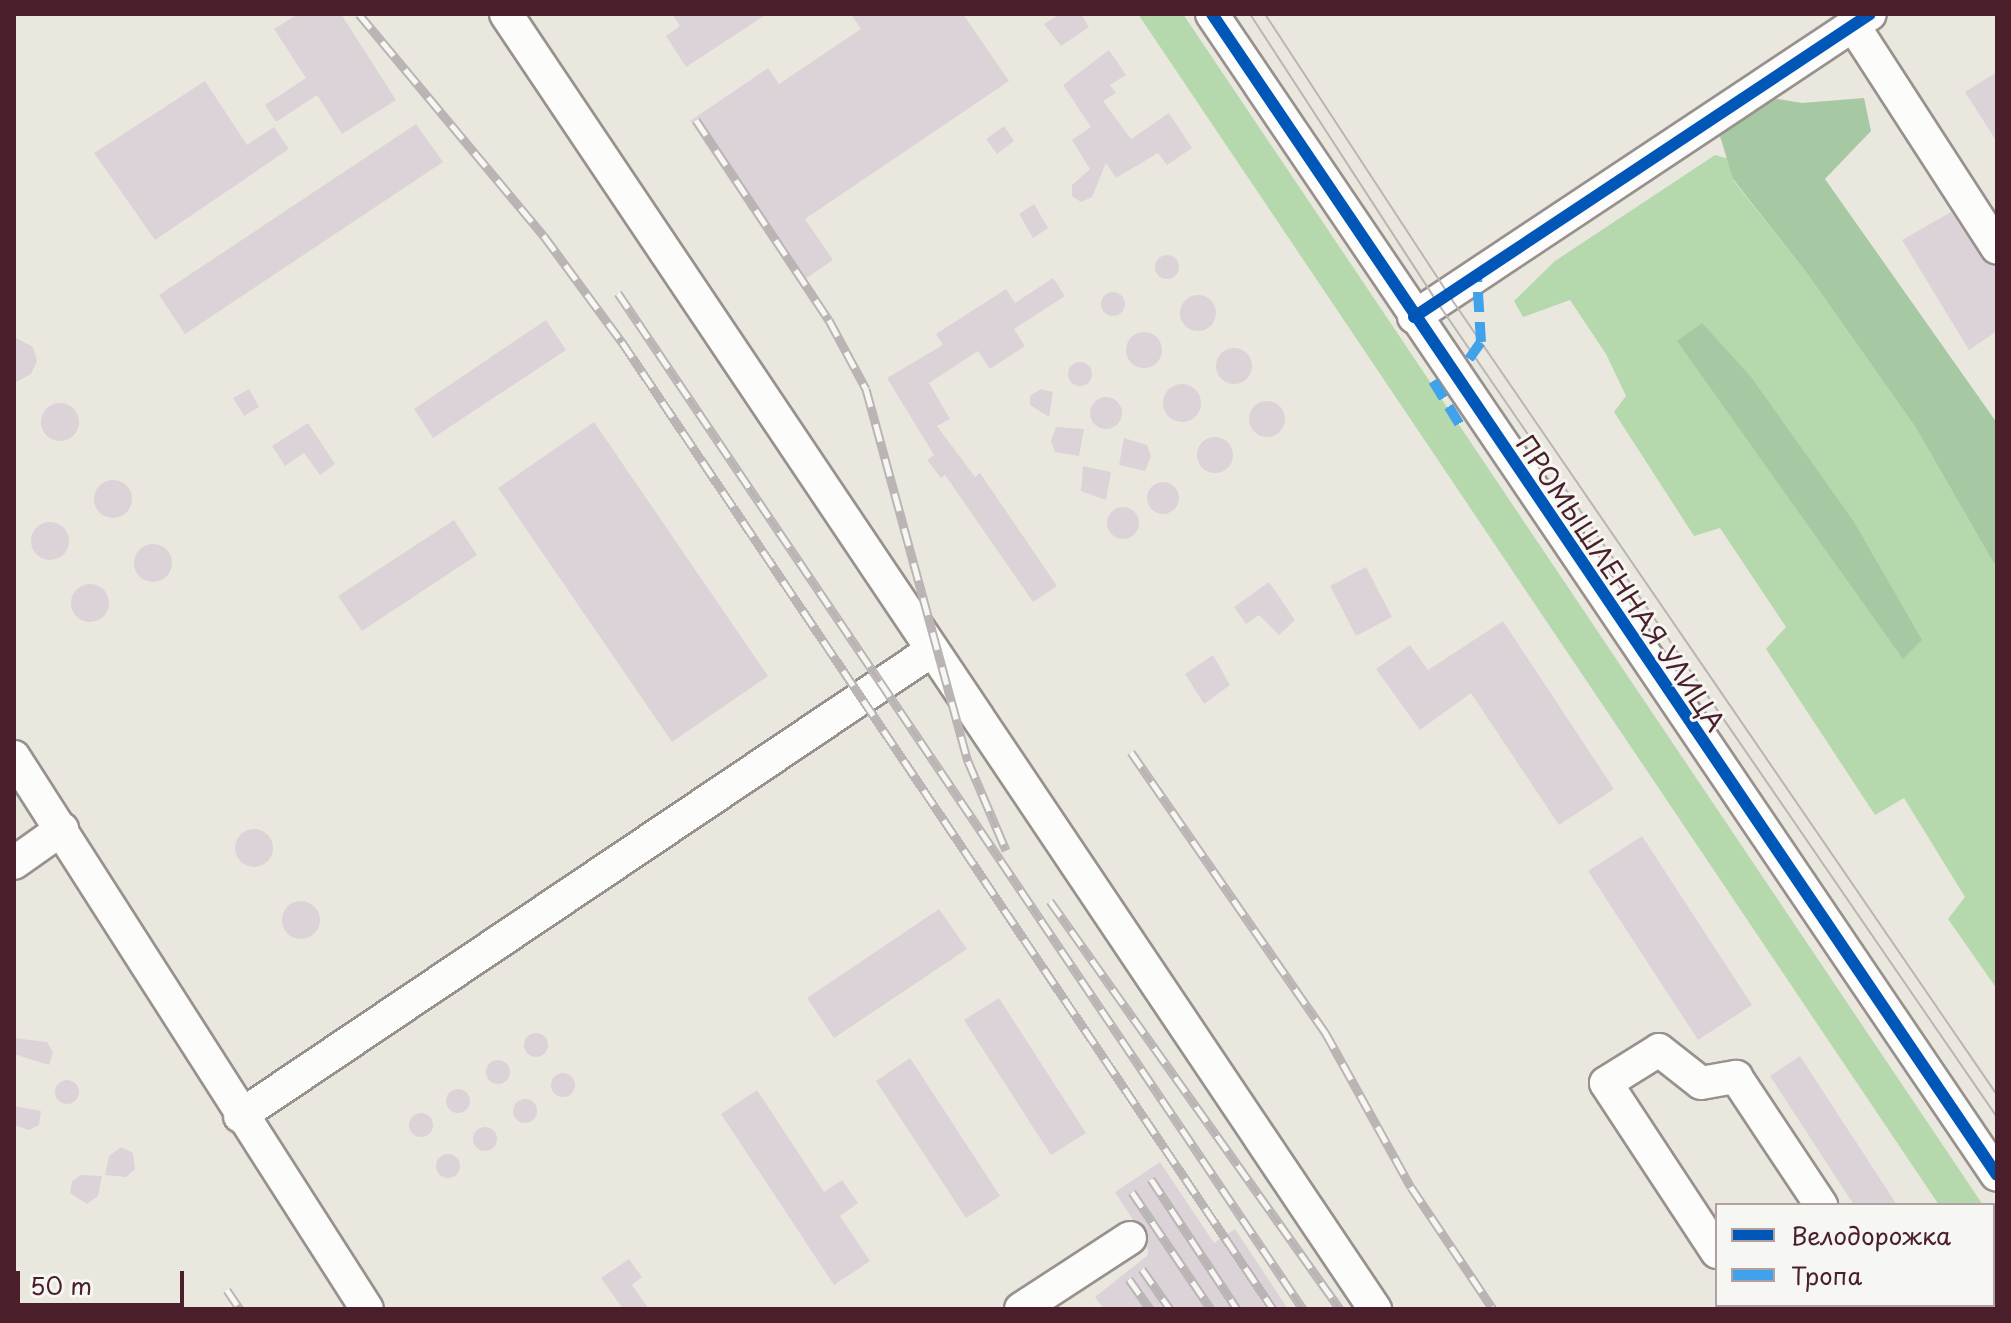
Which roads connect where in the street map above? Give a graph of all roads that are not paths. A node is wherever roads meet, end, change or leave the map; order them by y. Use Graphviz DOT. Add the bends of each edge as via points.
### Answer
graph roads {
  1 [pos="506,14"];
  2 [pos="1212,14"];
  3 [pos="1861,20"];
  4 [pos="1997,248"];
  5 [pos="1414,317"];
  6 [pos="931,651"];
  7 [pos="14,757"];
  8 [pos="62,829"];
  9 [pos="14,863"];
  10 [pos="240,1116"];
  11 [pos="1997,1175"];
  12 [pos="1820,1203"];
  13 [pos="1130,1238"];
  14 [pos="1715,1249"];
  15 [pos="367,1309"];
  16 [pos="1021,1309"];
  17 [pos="1375,1309"];
  1 -- 6 [label="street"];
  2 -- 5 [label="street, ПРОМЫШЛЕННАЯ УЛИЦА"];
  3 -- 4 [label="street"];
  3 -- 5 [label="street"];
  5 -- 11 [label="street, ПРОМЫШЛЕННАЯ УЛИЦА"];
  6 -- 10 [label="street"];
  6 -- 17 [label="street"];
  7 -- 8 [label="street"];
  8 -- 9 [label="street"];
  8 -- 10 [label="street"];
  10 -- 15 [label="street"];
  12 -- 14 [label="street" via="1736,1077 1701,1083 1659,1050 1606,1083"];
  13 -- 16 [label="street"];
}
